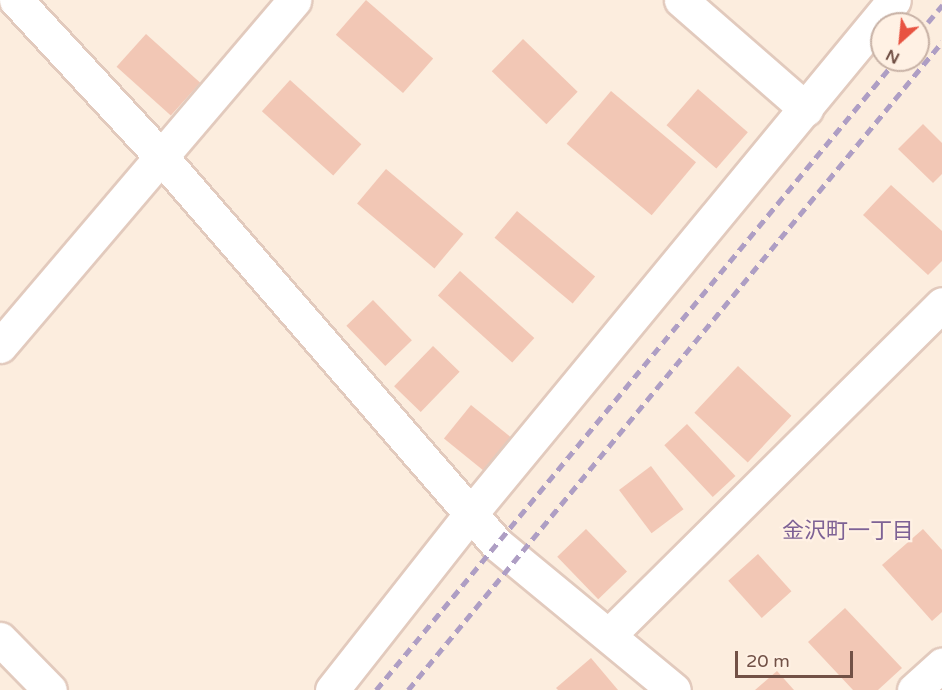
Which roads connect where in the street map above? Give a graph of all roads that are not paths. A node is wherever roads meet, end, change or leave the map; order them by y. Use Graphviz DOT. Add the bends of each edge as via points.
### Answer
graph roads {
  1 [pos="16,0"];
  2 [pos="294,0"];
  3 [pos="681,0"];
  4 [pos="894,0"];
  5 [pos="806,109"];
  6 [pos="162,159"];
  7 [pos="942,304"];
  8 [pos="0,346"];
  9 [pos="472,512"];
  10 [pos="610,634"];
  11 [pos="0,639"];
  12 [pos="942,664"];
  13 [pos="50,690"];
  14 [pos="332,690"];
  15 [pos="674,690"];
  16 [pos="914,690"];
  1 -- 6 [label="street"];
  2 -- 6 [label="street"];
  3 -- 5 [label="street"];
  4 -- 5 [label="street"];
  5 -- 9 [label="street"];
  6 -- 8 [label="street"];
  6 -- 9 [label="street"];
  7 -- 10 [label="street"];
  9 -- 10 [label="street" via="514,561"];
  9 -- 14 [label="street"];
  10 -- 15 [label="street"];
  11 -- 13 [label="street"];
  12 -- 16 [label="street"];
}
